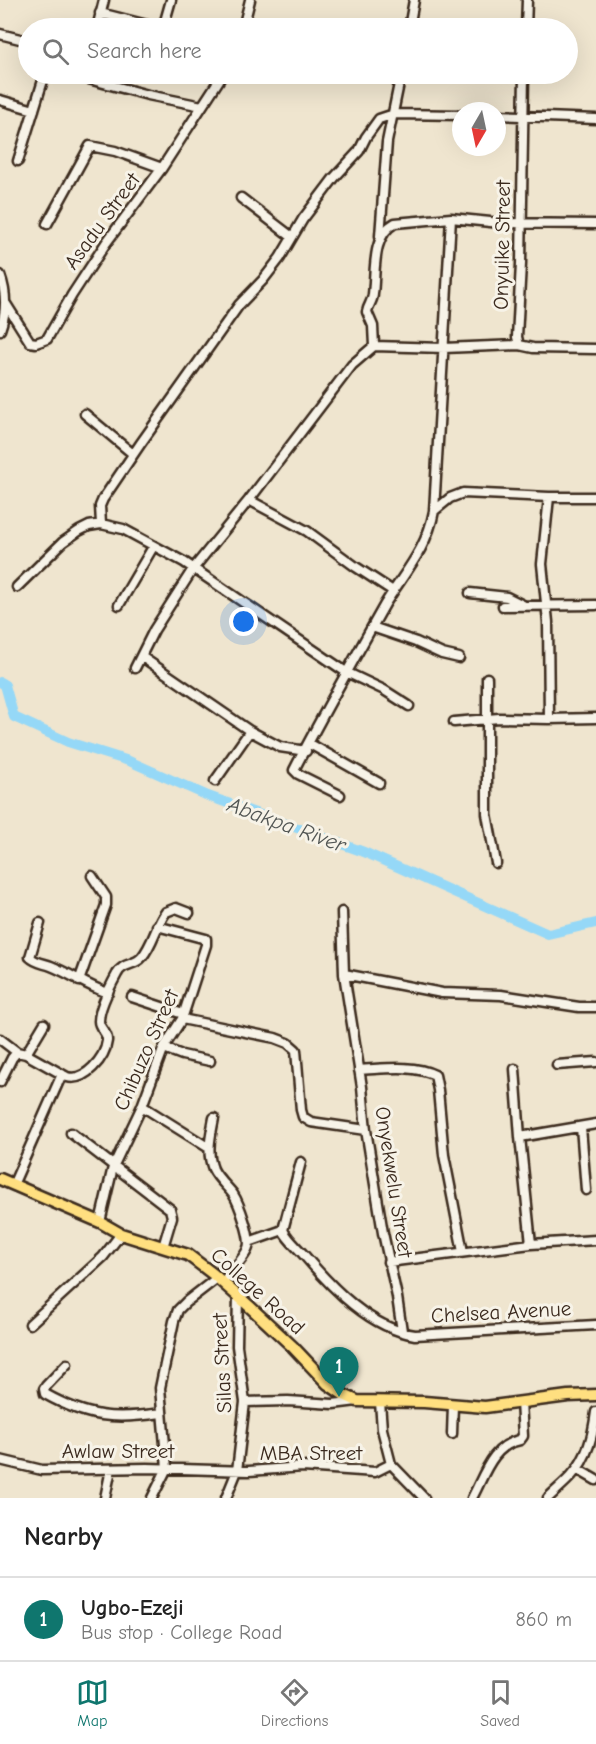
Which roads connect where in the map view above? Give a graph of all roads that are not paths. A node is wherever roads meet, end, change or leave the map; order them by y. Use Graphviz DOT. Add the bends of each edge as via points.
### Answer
graph roads {
  1 [pos="102,0"];
  2 [pos="171,0"];
  3 [pos="250,0"];
  4 [pos="414,0"];
  5 [pos="527,0"];
  6 [pos="100,13"];
  7 [pos="99,18"];
  8 [pos="120,18"];
  9 [pos="165,18"];
  10 [pos="246,18"];
  11 [pos="411,18"];
  12 [pos="526,18"];
  13 [pos="0,34"];
  14 [pos="18,38"];
  15 [pos="42,84"];
  16 [pos="112,84"];
  17 [pos="216,84"];
  18 [pos="399,84"];
  19 [pos="524,84"];
  20 [pos="0,100"];
  21 [pos="202,106"];
  22 [pos="34,110"];
  23 [pos="394,114"];
  24 [pos="452,115"];
  25 [pos="506,115"];
  26 [pos="522,116"];
  27 [pos="596,119"];
  28 [pos="18,161"];
  29 [pos="162,168"];
  30 [pos="241,198"];
  31 [pos="451,218"];
  32 [pos="521,222"];
  33 [pos="48,224"];
  34 [pos="596,224"];
  35 [pos="292,237"];
  36 [pos="379,239"];
  37 [pos="0,275"];
  38 [pos="6,304"];
  39 [pos="0,330"];
  40 [pos="519,345"];
  41 [pos="377,346"];
  42 [pos="444,348"];
  43 [pos="596,348"];
  44 [pos="84,414"];
  45 [pos="133,454"];
  46 [pos="549,497"];
  47 [pos="596,497"];
  48 [pos="249,500"];
  49 [pos="434,511"];
  50 [pos="101,524"];
  51 [pos="153,547"];
  52 [pos="193,568"];
  53 [pos="17,587"];
  54 [pos="393,591"];
  55 [pos="470,593"];
  56 [pos="119,605"];
  57 [pos="524,605"];
  58 [pos="546,605"];
  59 [pos="596,605"];
  60 [pos="503,606"];
  61 [pos="372,627"];
  62 [pos="142,657"];
  63 [pos="459,658"];
  64 [pos="135,668"];
  65 [pos="346,672"];
  66 [pos="487,678"];
  67 [pos="409,706"];
  68 [pos="596,718"];
  69 [pos="549,719"];
  70 [pos="488,720"];
  71 [pos="454,722"];
  72 [pos="250,731"];
  73 [pos="308,747"];
  74 [pos="214,781"];
  75 [pos="380,783"];
  76 [pos="340,795"];
  77 [pos="496,863"];
  78 [pos="92,876"];
  79 [pos="342,912"];
  80 [pos="189,913"];
  81 [pos="40,923"];
  82 [pos="157,926"];
  83 [pos="344,974"];
  84 [pos="79,981"];
  85 [pos="108,993"];
  86 [pos="132,997"];
  87 [pos="596,1007"];
  88 [pos="182,1017"];
  89 [pos="44,1024"];
  90 [pos="0,1039"];
  91 [pos="164,1048"];
  92 [pos="21,1053"];
  93 [pos="210,1061"];
  94 [pos="596,1062"];
  95 [pos="557,1065"];
  96 [pos="515,1069"];
  97 [pos="359,1070"];
  98 [pos="62,1074"];
  99 [pos="0,1082"];
  100 [pos="142,1106"];
  101 [pos="214,1118"];
  102 [pos="596,1124"];
  103 [pos="581,1127"];
  104 [pos="366,1130"];
  105 [pos="71,1133"];
  106 [pos="520,1137"];
  107 [pos="209,1148"];
  108 [pos="301,1162"];
  109 [pos="114,1167"];
  110 [pos="0,1179"];
  111 [pos="13,1185"];
  112 [pos="586,1190"];
  113 [pos="100,1222"];
  114 [pos="283,1230"];
  115 [pos="121,1234"];
  116 [pos="596,1240"];
  117 [pos="249,1242"];
  118 [pos="531,1244"];
  119 [pos="163,1247"];
  120 [pos="464,1252"];
  121 [pos="388,1262"];
  122 [pos="220,1280"];
  123 [pos="238,1295"];
  124 [pos="30,1324"];
  125 [pos="596,1325"];
  126 [pos="405,1332"];
  127 [pos="67,1364"];
  128 [pos="596,1395"];
  129 [pos="357,1401"];
  130 [pos="245,1402"];
  131 [pos="380,1402"];
  132 [pos="522,1402"];
  133 [pos="453,1405"];
  134 [pos="161,1413"];
  135 [pos="596,1413"];
  136 [pos="452,1434"];
  137 [pos="0,1460"];
  138 [pos="391,1464"];
  139 [pos="167,1468"];
  140 [pos="111,1469"];
  141 [pos="577,1469"];
  142 [pos="237,1471"];
  143 [pos="596,1480"];
  144 [pos="105,1498"];
  145 [pos="152,1498"];
  146 [pos="226,1498"];
  147 [pos="424,1498"];
  148 [pos="472,1498"];
  149 [pos="548,1498"];
  1 -- 6 [label="street"];
  2 -- 9 [label="street"];
  3 -- 10 [label="street"];
  4 -- 11 [label="street"];
  5 -- 12 [label="street"];
  6 -- 7 [label="street"];
  6 -- 8 [label="street"];
  13 -- 14 [label="street"];
  15 -- 22 [label="street"];
  16 -- 21 [label="street"];
  17 -- 21 [label="street, Asadu Street"];
  18 -- 23 [label="street"];
  19 -- 26 [label="street, Onyuike Street"];
  20 -- 22 [label="street"];
  21 -- 29 [label="street, Asadu Street"];
  22 -- 28 [label="street"];
  23 -- 24 [label="street"];
  23 -- 35 [label="street" via="374,125 359,152"];
  23 -- 36 [label="street" via="387,142"];
  25 -- 26 [label="street"];
  26 -- 27 [label="street"];
  26 -- 32 [label="street, Onyuike Street"];
  29 -- 33 [label="street" via="90,146"];
  29 -- 38 [label="street, Asadu Street" via="106,243 47,339 36,344 30,342"];
  30 -- 35 [label="street"];
  31 -- 32 [label="street"];
  31 -- 36 [label="street" via="394,223"];
  31 -- 42 [label="street"];
  32 -- 34 [label="street"];
  32 -- 40 [label="street, Onyuike Street"];
  35 -- 45 [label="street"];
  36 -- 41 [label="street" via="373,296 367,312"];
  37 -- 38 [label="street"];
  38 -- 39 [label="street"];
  40 -- 42 [label="street"];
  40 -- 43 [label="street"];
  41 -- 42 [label="street"];
  41 -- 48 [label="street" via="352,365"];
  42 -- 49 [label="street"];
  44 -- 45 [label="street"];
  45 -- 50 [label="street" via="103,499"];
  46 -- 47 [label="street"];
  46 -- 49 [label="street" via="463,493"];
  46 -- 58 [label="street" via="542,558"];
  48 -- 52 [label="street"];
  48 -- 54 [label="street" via="307,531"];
  49 -- 54 [label="street" via="423,546"];
  50 -- 51 [label="street" via="123,529"];
  50 -- 53 [label="street" via="89,526 63,542"];
  51 -- 52 [label="street"];
  51 -- 56 [label="street"];
  52 -- 62 [label="street" via="154,630"];
  52 -- 65 [label="street"];
  54 -- 61 [label="street"];
  55 -- 57 [label="street" via="507,597"];
  57 -- 58 [label="street"];
  57 -- 60 [label="street"];
  58 -- 59 [label="street"];
  58 -- 69 [label="street"];
  61 -- 63 [label="street"];
  61 -- 65 [label="street"];
  62 -- 64 [label="street"];
  62 -- 72 [label="street"];
  65 -- 67 [label="street"];
  65 -- 73 [label="street"];
  66 -- 70 [label="street"];
  68 -- 69 [label="street"];
  69 -- 70 [label="street"];
  70 -- 71 [label="street"];
  70 -- 77 [label="street" via="485,779"];
  72 -- 73 [label="street" via="280,747"];
  72 -- 74 [label="street"];
  73 -- 75 [label="street"];
  73 -- 76 [label="street" via="295,772"];
  78 -- 84 [label="street" via="106,897 106,905"];
  79 -- 83 [label="street, Onyekwelu Street"];
  80 -- 82 [label="street" via="170,909"];
  81 -- 84 [label="street" via="30,957"];
  82 -- 85 [label="street" via="142,958 118,971"];
  82 -- 88 [label="street, Chibuzo Street" via="206,939"];
  83 -- 87 [label="street" via="442,993 501,995"];
  83 -- 97 [label="street, Onyekwelu Street"];
  84 -- 85 [label="street"];
  85 -- 98 [label="street" via="98,1020 108,1040 105,1047 83,1077 74,1079"];
  86 -- 88 [label="street"];
  88 -- 91 [label="street, Chibuzo Street"];
  88 -- 104 [label="street" via="288,1043 296,1050 303,1117 311,1122"];
  89 -- 92 [label="street"];
  90 -- 92 [label="street"];
  91 -- 93 [label="street"];
  91 -- 100 [label="street, Chibuzo Street"];
  92 -- 98 [label="street"];
  92 -- 99 [label="street" via="12,1058"];
  94 -- 95 [label="street"];
  96 -- 106 [label="street"];
  97 -- 104 [label="street, Onyekwelu Street"];
  97 -- 120 [label="street" via="415,1069 435,1075 446,1165"];
  98 -- 111 [label="street"];
  100 -- 107 [label="street"];
  100 -- 109 [label="street, Chibuzo Street"];
  101 -- 107 [label="street"];
  102 -- 103 [label="street"];
  103 -- 106 [label="street"];
  103 -- 112 [label="street"];
  104 -- 121 [label="street, Onyekwelu Street"];
  105 -- 109 [label="street"];
  106 -- 118 [label="street"];
  107 -- 117 [label="street" via="214,1172 239,1205"];
  108 -- 114 [label="street"];
  109 -- 113 [label="street, Chibuzo Street"];
  109 -- 119 [label="street" via="170,1209 172,1217"];
  110 -- 111 [label="main road, College Road"];
  111 -- 113 [label="main road, College Road"];
  113 -- 115 [label="main road, College Road"];
  114 -- 117 [label="street"];
  114 -- 126 [label="street" via="350,1303"];
  115 -- 119 [label="main road, College Road"];
  115 -- 124 [label="street" via="104,1257"];
  116 -- 118 [label="street"];
  117 -- 122 [label="street" via="248,1249"];
  118 -- 120 [label="street"];
  119 -- 122 [label="main road, College Road" via="188,1255"];
  120 -- 121 [label="street"];
  121 -- 126 [label="street, Onyekwelu Street"];
  122 -- 123 [label="main road, College Road"];
  122 -- 134 [label="street" via="178,1310 160,1388"];
  123 -- 129 [label="main road, College Road" via="328,1384"];
  123 -- 130 [label="street, Silas Street" via="237,1346"];
  125 -- 126 [label="street, Chelsea Avenue" via="424,1335"];
  127 -- 134 [label="street" via="46,1386 45,1394 109,1418"];
  128 -- 132 [label="main road, College Road"];
  129 -- 130 [label="street"];
  129 -- 131 [label="main road, College Road"];
  130 -- 142 [label="street, Silas Street"];
  131 -- 133 [label="main road, College Road"];
  131 -- 138 [label="street, MBA Street"];
  132 -- 133 [label="main road, College Road" via="485,1407"];
  132 -- 148 [label="street" via="523,1436 494,1456"];
  133 -- 136 [label="street"];
  134 -- 139 [label="street"];
  135 -- 141 [label="street" via="591,1440"];
  137 -- 140 [label="street, Awlaw Street" via="42,1470"];
  138 -- 142 [label="street, MBA Street" via="375,1472 303,1467"];
  138 -- 147 [label="street"];
  139 -- 140 [label="street, Awlaw Street"];
  139 -- 142 [label="street, Awlaw Street"];
  139 -- 145 [label="street"];
  140 -- 144 [label="street"];
  141 -- 143 [label="street"];
  141 -- 149 [label="street"];
  142 -- 146 [label="street, Silas Street"];
}
